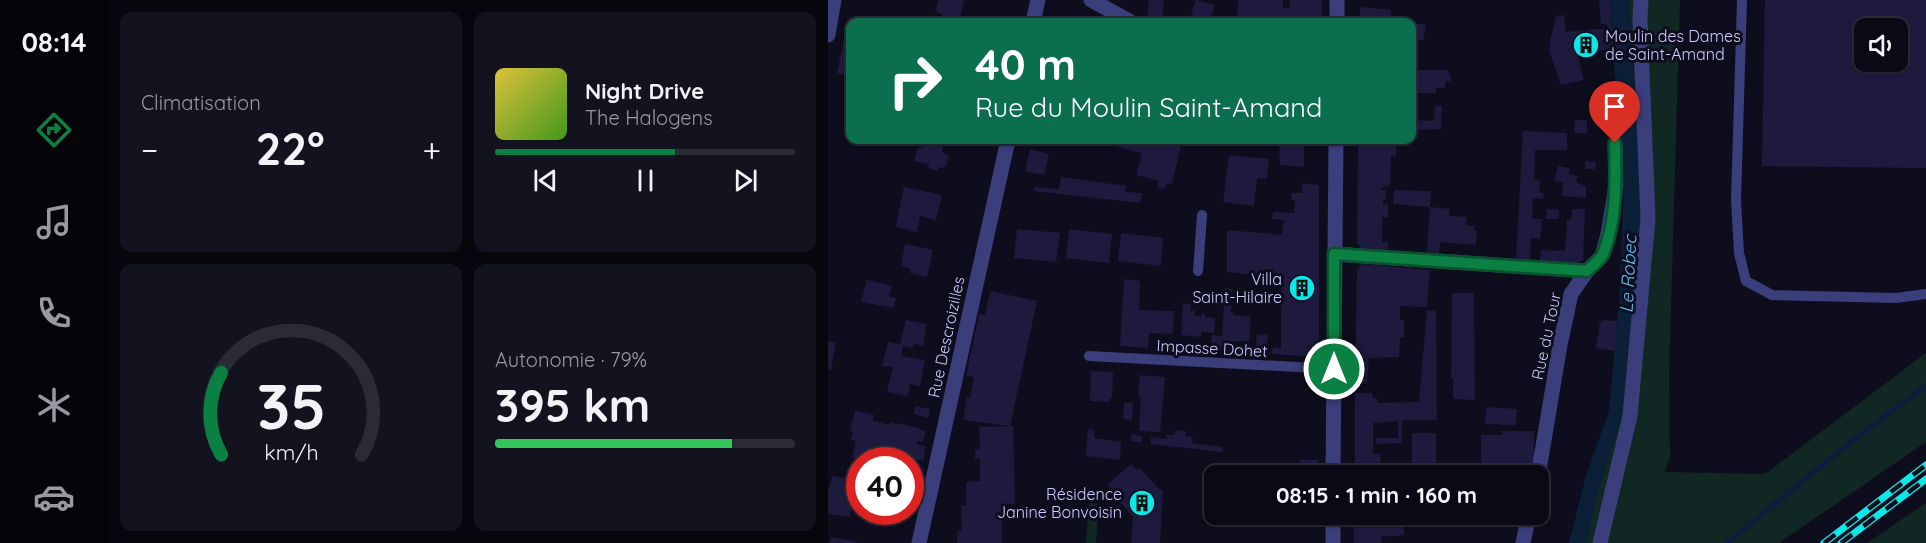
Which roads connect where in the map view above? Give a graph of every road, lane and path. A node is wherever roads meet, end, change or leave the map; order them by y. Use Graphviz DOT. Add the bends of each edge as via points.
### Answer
graph roads {
  1 [pos="834,0"];
  2 [pos="1038,0"];
  3 [pos="1091,0"];
  4 [pos="1337,0"];
  5 [pos="1641,0"];
  6 [pos="1742,0"];
  7 [pos="1034,18"];
  8 [pos="1124,18"];
  9 [pos="1337,18"];
  10 [pos="828,35"];
  11 [pos="1615,143"];
  12 [pos="1007,144"];
  13 [pos="1336,144"];
  14 [pos="1202,215"];
  15 [pos="1334,254"];
  16 [pos="1198,271"];
  17 [pos="1587,271"];
  18 [pos="1926,294"];
  19 [pos="1089,356"];
  20 [pos="1334,369"];
  21 [pos="1333,465"];
  22 [pos="1540,465"];
  23 [pos="1333,525"];
  24 [pos="1527,525"];
  25 [pos="919,543"];
  26 [pos="1333,543"];
  27 [pos="1523,543"];
  28 [pos="1600,543"];
  1 -- 10 [label="street"];
  2 -- 7 [label="street"];
  3 -- 8 [label="street"];
  4 -- 9 [label="street"];
  5 -- 28 [label="street" via="1648,219 1630,416"];
  6 -- 18 [label="lane" via="1736,200 1738,253 1746,281 1772,295 1896,298"];
  11 -- 17 [label="street, Rue du Tour" via="1616,186 1608,234 1602,256"];
  12 -- 25 [label="street, Rue Descroizilles"];
  13 -- 15 [label="street"];
  14 -- 16 [label="lane"];
  15 -- 17 [label="street"];
  15 -- 20 [label="street"];
  17 -- 22 [label="street, Rue du Tour" via="1572,294"];
  19 -- 20 [label="lane, Impasse Dohet"];
  20 -- 21 [label="street"];
  23 -- 26 [label="street"];
  24 -- 27 [label="street"];
}
